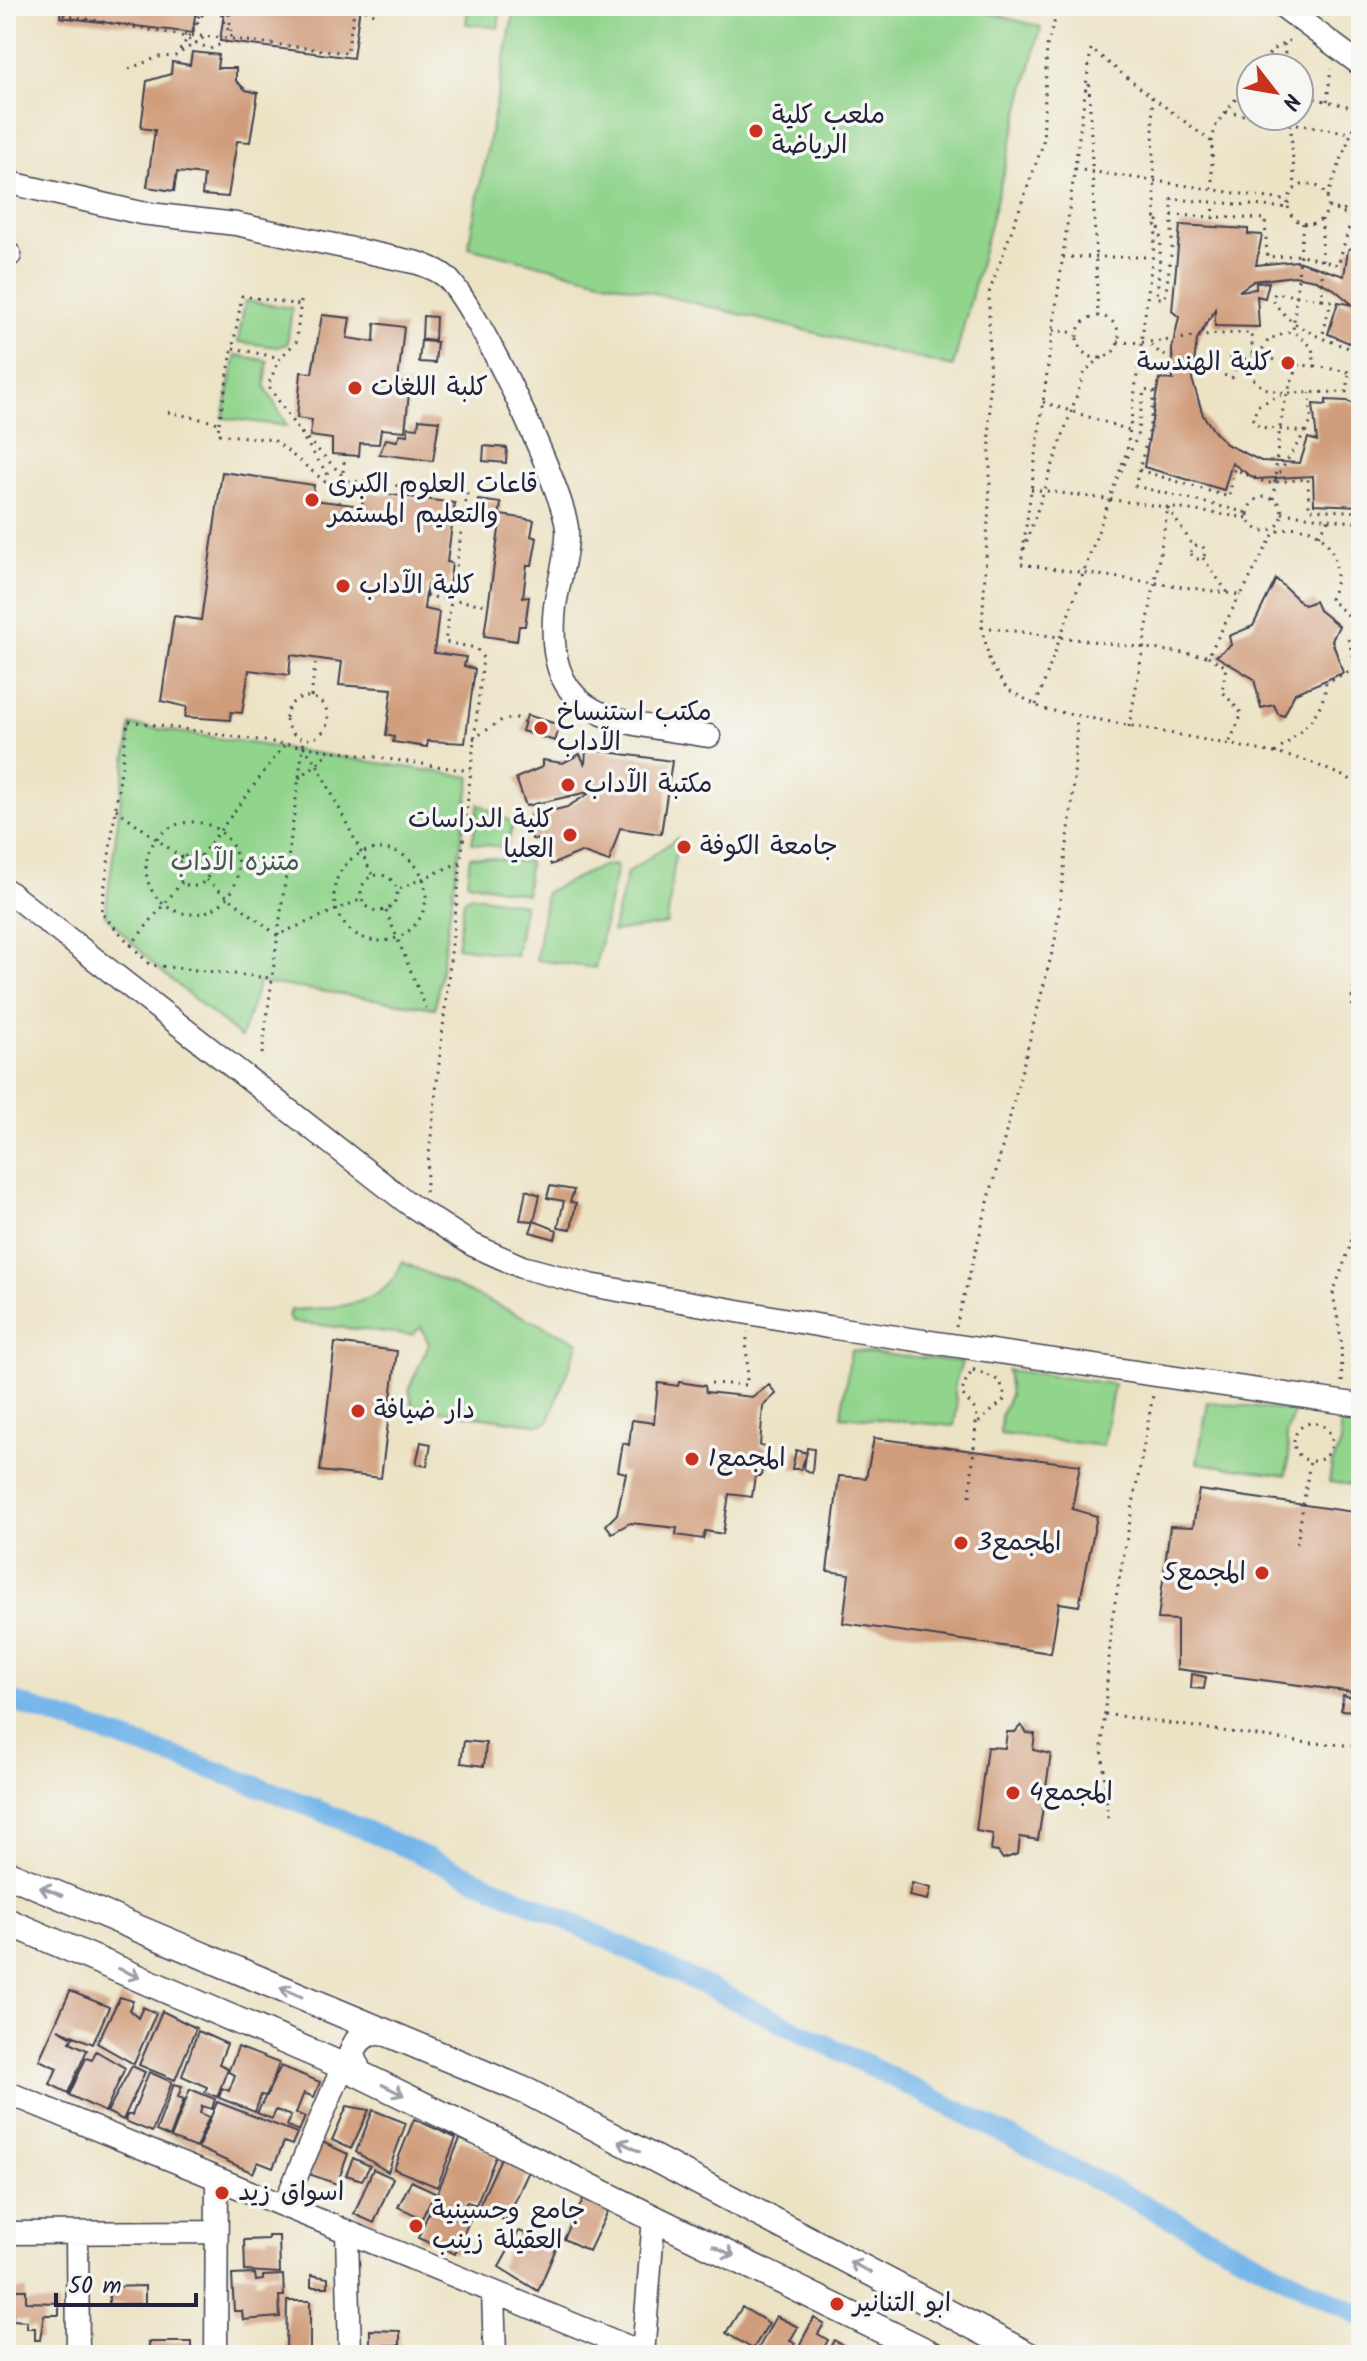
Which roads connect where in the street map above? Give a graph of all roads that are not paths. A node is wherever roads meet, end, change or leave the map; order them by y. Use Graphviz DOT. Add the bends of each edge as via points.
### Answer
graph roads {
  1 [pos="1282,6"];
  2 [pos="1361,65"];
  3 [pos="6,182"];
  4 [pos="709,736"];
  5 [pos="6,890"];
  6 [pos="1351,1404"];
  7 [pos="6,1873"];
  8 [pos="6,1921"];
  9 [pos="323,2006"];
  10 [pos="386,2033"];
  11 [pos="308,2050"];
  12 [pos="351,2069"];
  13 [pos="6,2092"];
  14 [pos="217,2179"];
  15 [pos="284,2206"];
  16 [pos="654,2217"];
  17 [pos="216,2232"];
  18 [pos="347,2232"];
  19 [pos="6,2233"];
  20 [pos="77,2234"];
  21 [pos="493,2292"];
  22 [pos="643,2354"];
  23 [pos="78,2355"];
  24 [pos="216,2355"];
  25 [pos="350,2355"];
  26 [pos="495,2355"];
  27 [pos="933,2355"];
  28 [pos="1028,2355"];
  1 -- 2 [label="street"];
  3 -- 4 [label="street" via="141,213 236,224 359,250 418,263 444,275 466,302 558,495 567,530 553,630 556,662 575,698 593,713"];
  5 -- 6 [label="street" via="409,1204 522,1267 590,1285 953,1346"];
  9 -- 7 [label="main road, one-way"];
  8 -- 11 [label="main road, one-way"];
  9 -- 10 [label="main road"];
  9 -- 11 [label="main road" via="327,2028"];
  10 -- 12 [label="main road" via="371,2032 358,2040"];
  28 -- 10 [label="main road, one-way" via="528,2092"];
  11 -- 12 [label="main road"];
  12 -- 15 [label="street"];
  12 -- 16 [label="main road, one-way"];
  13 -- 14 [label="street"];
  14 -- 15 [label="street"];
  14 -- 17 [label="street"];
  15 -- 18 [label="street"];
  16 -- 22 [label="street"];
  16 -- 27 [label="main road, one-way"];
  17 -- 20 [label="street"];
  17 -- 24 [label="street"];
  18 -- 21 [label="street"];
  18 -- 25 [label="street"];
  19 -- 20 [label="street"];
  20 -- 23 [label="street"];
  21 -- 22 [label="street"];
  21 -- 26 [label="street"];
}
